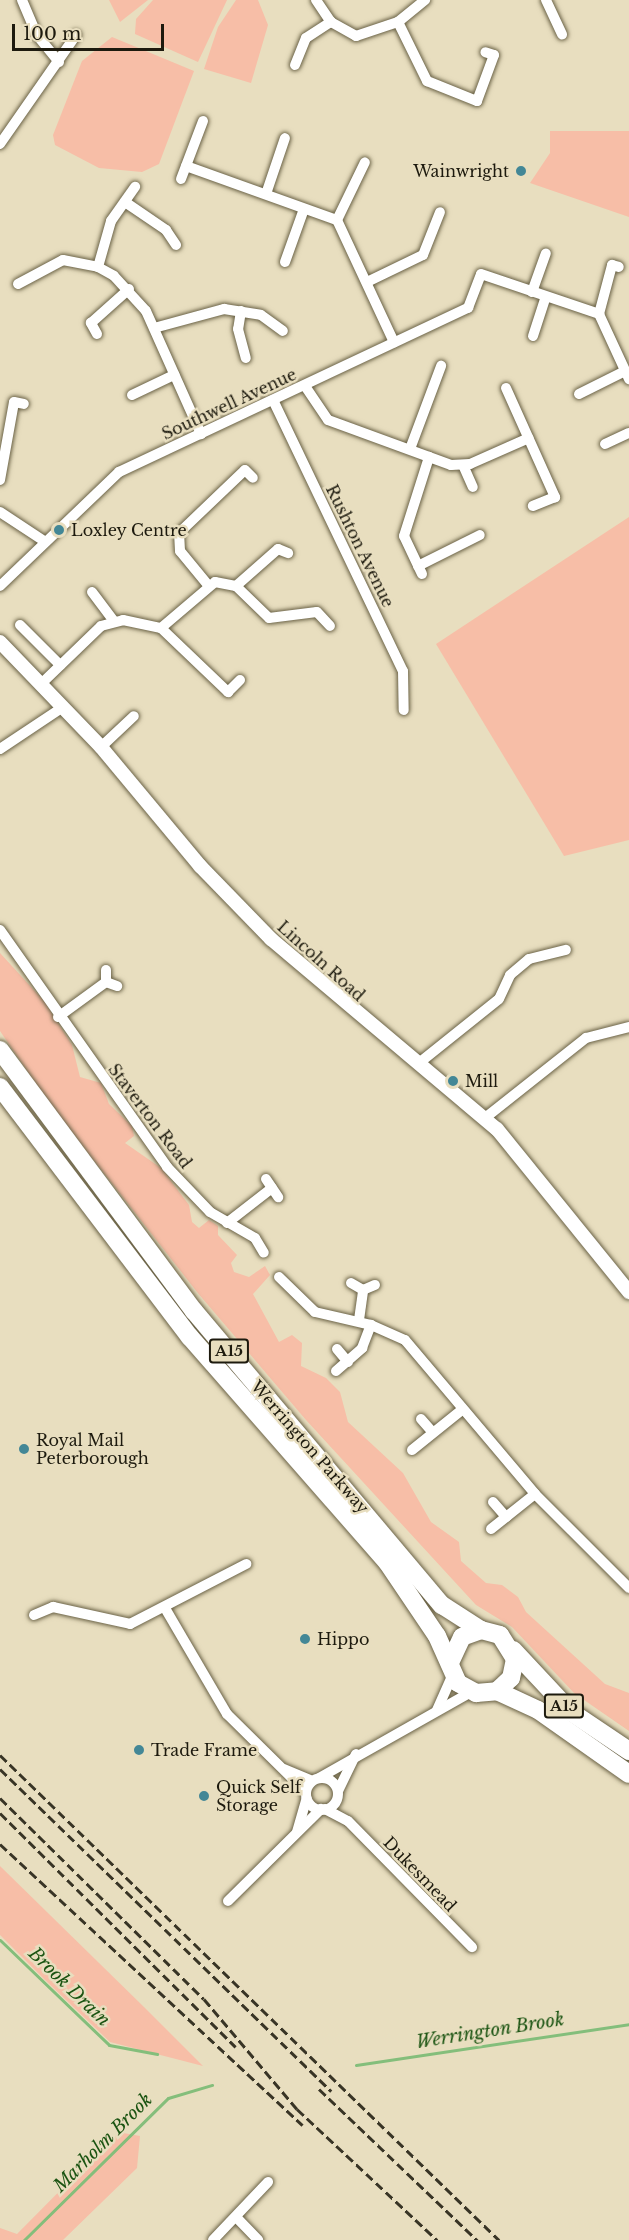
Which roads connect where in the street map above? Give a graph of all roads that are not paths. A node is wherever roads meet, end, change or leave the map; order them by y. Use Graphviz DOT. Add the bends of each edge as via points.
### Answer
graph roads {
  1 [pos="22,0"];
  2 [pos="316,0"];
  3 [pos="424,0"];
  4 [pos="546,0"];
  5 [pos="331,22"];
  6 [pos="398,22"];
  7 [pos="562,34"];
  8 [pos="76,35"];
  9 [pos="484,52"];
  10 [pos="59,62"];
  11 [pos="295,65"];
  12 [pos="203,120"];
  13 [pos="285,138"];
  14 [pos="0,144"];
  15 [pos="364,162"];
  16 [pos="186,166"];
  17 [pos="181,179"];
  18 [pos="135,188"];
  19 [pos="266,194"];
  20 [pos="125,202"];
  21 [pos="304,209"];
  22 [pos="440,212"];
  23 [pos="337,220"];
  24 [pos="176,245"];
  25 [pos="546,253"];
  26 [pos="285,262"];
  27 [pos="98,267"];
  28 [pos="619,267"];
  29 [pos="367,282"];
  30 [pos="18,284"];
  31 [pos="129,289"];
  32 [pos="532,292"];
  33 [pos="545,298"];
  34 [pos="242,311"];
  35 [pos="599,314"];
  36 [pos="154,328"];
  37 [pos="283,331"];
  38 [pos="97,334"];
  39 [pos="533,336"];
  40 [pos="394,342"];
  41 [pos="624,352"];
  42 [pos="247,358"];
  43 [pos="441,366"];
  44 [pos="174,375"];
  45 [pos="627,375"];
  46 [pos="305,386"];
  47 [pos="506,388"];
  48 [pos="579,394"];
  49 [pos="132,395"];
  50 [pos="273,400"];
  51 [pos="24,404"];
  52 [pos="201,434"];
  53 [pos="629,434"];
  54 [pos="528,438"];
  55 [pos="605,444"];
  56 [pos="410,449"];
  57 [pos="429,457"];
  58 [pos="463,465"];
  59 [pos="253,478"];
  60 [pos="0,480"];
  61 [pos="473,487"];
  62 [pos="533,506"];
  63 [pos="0,512"];
  64 [pos="480,535"];
  65 [pos="44,541"];
  66 [pos="288,554"];
  67 [pos="208,585"];
  68 [pos="0,586"];
  69 [pos="236,586"];
  70 [pos="92,592"];
  71 [pos="113,620"];
  72 [pos="21,625"];
  73 [pos="330,626"];
  74 [pos="161,628"];
  75 [pos="2,648"];
  76 [pos="60,665"];
  77 [pos="240,680"];
  78 [pos="41,684"];
  79 [pos="63,707"];
  80 [pos="404,710"];
  81 [pos="134,716"];
  82 [pos="101,747"];
  83 [pos="0,749"];
  84 [pos="0,930"];
  85 [pos="567,950"];
  86 [pos="106,970"];
  87 [pos="58,1017"];
  88 [pos="629,1027"];
  89 [pos="0,1050"];
  90 [pos="419,1063"];
  91 [pos="0,1087"];
  92 [pos="485,1118"];
  93 [pos="272,1188"];
  94 [pos="227,1223"];
  95 [pos="264,1253"];
  96 [pos="279,1277"];
  97 [pos="351,1283"];
  98 [pos="375,1285"];
  99 [pos="363,1290"];
  100 [pos="629,1292"];
  101 [pos="358,1320"];
  102 [pos="371,1325"];
  103 [pos="337,1349"];
  104 [pos="348,1362"];
  105 [pos="336,1371"];
  106 [pos="463,1409"];
  107 [pos="421,1419"];
  108 [pos="433,1433"];
  109 [pos="412,1450"];
  110 [pos="535,1494"];
  111 [pos="493,1502"];
  112 [pos="506,1517"];
  113 [pos="491,1529"];
  114 [pos="246,1564"];
  115 [pos="629,1588"];
  116 [pos="165,1608"];
  117 [pos="34,1615"];
  118 [pos="481,1630"];
  119 [pos="513,1650"];
  120 [pos="451,1668"];
  121 [pos="497,1690"];
  122 [pos="471,1692"];
  123 [pos="435,1712"];
  124 [pos="358,1751"];
  125 [pos="629,1751"];
  126 [pos="284,1769"];
  127 [pos="629,1774"];
  128 [pos="316,1779"];
  129 [pos="338,1794"];
  130 [pos="307,1795"];
  131 [pos="323,1809"];
  132 [pos="348,1821"];
  133 [pos="296,1835"];
  134 [pos="228,1901"];
  135 [pos="472,1947"];
  136 [pos="268,2182"];
  137 [pos="236,2217"];
  138 [pos="213,2240"];
  139 [pos="258,2240"];
  1 -- 10 [label="street" via="37,35"];
  2 -- 5 [label="street"];
  3 -- 6 [label="street"];
  4 -- 7 [label="street"];
  5 -- 6 [label="street" via="356,36"];
  5 -- 11 [label="street" via="306,38"];
  6 -- 9 [label="street" via="427,81 477,101 494,55"];
  8 -- 10 [label="street"];
  10 -- 14 [label="street"];
  12 -- 16 [label="street"];
  13 -- 19 [label="street"];
  15 -- 23 [label="street"];
  16 -- 17 [label="street"];
  16 -- 19 [label="street"];
  18 -- 20 [label="street"];
  19 -- 21 [label="street"];
  20 -- 24 [label="street" via="166,230"];
  20 -- 27 [label="street" via="111,221"];
  21 -- 23 [label="street"];
  21 -- 26 [label="street"];
  22 -- 29 [label="street" via="423,255"];
  23 -- 29 [label="street"];
  25 -- 32 [label="street"];
  27 -- 30 [label="street" via="63,260"];
  27 -- 31 [label="street"];
  28 -- 35 [label="street" via="612,265"];
  29 -- 40 [label="street"];
  31 -- 36 [label="street"];
  31 -- 38 [label="street" via="91,323"];
  32 -- 33 [label="street"];
  32 -- 40 [label="street, Southwell Avenue" via="481,274 468,308"];
  33 -- 35 [label="street"];
  33 -- 39 [label="street"];
  34 -- 36 [label="street" via="205,312"];
  34 -- 37 [label="street" via="261,315"];
  34 -- 42 [label="street" via="238,328"];
  35 -- 41 [label="street"];
  36 -- 44 [label="street"];
  40 -- 46 [label="street, Southwell Avenue"];
  41 -- 45 [label="street"];
  43 -- 56 [label="street"];
  44 -- 49 [label="street"];
  44 -- 52 [label="street"];
  45 -- 48 [label="street"];
  46 -- 50 [label="street, Southwell Avenue"];
  46 -- 56 [label="street" via="319,414 328,420"];
  47 -- 54 [label="street"];
  50 -- 52 [label="street, Southwell Avenue"];
  50 -- 80 [label="street, Rushton Avenue" via="403,671"];
  51 -- 60 [label="street" via="14,402"];
  52 -- 65 [label="street, Southwell Avenue" via="100,484"];
  53 -- 55 [label="street"];
  54 -- 58 [label="street"];
  54 -- 62 [label="street" via="555,497"];
  56 -- 57 [label="street"];
  57 -- 58 [label="street"];
  57 -- 64 [label="street" via="404,536 420,570"];
  58 -- 61 [label="street"];
  59 -- 67 [label="street" via="244,470 179,533 180,552"];
  63 -- 65 [label="street"];
  65 -- 68 [label="street, Southwell Avenue"];
  66 -- 69 [label="street" via="278,549"];
  67 -- 69 [label="street"];
  67 -- 74 [label="street"];
  69 -- 73 [label="street" via="269,618 317,612"];
  70 -- 71 [label="street"];
  71 -- 74 [label="street"];
  71 -- 76 [label="street"];
  72 -- 76 [label="street"];
  74 -- 77 [label="street" via="228,692"];
  75 -- 78 [label="street, Lincoln Road"];
  76 -- 78 [label="street"];
  78 -- 79 [label="street, Lincoln Road"];
  79 -- 82 [label="street, Lincoln Road"];
  79 -- 83 [label="street"];
  81 -- 82 [label="street"];
  82 -- 90 [label="street, Lincoln Road" via="200,866 271,939"];
  84 -- 87 [label="street, Staverton Road"];
  85 -- 90 [label="street" via="529,959 510,975 499,999"];
  86 -- 87 [label="street" via="112,984"];
  87 -- 94 [label="street, Staverton Road" via="167,1167"];
  88 -- 92 [label="street" via="586,1038"];
  89 -- 118 [label="highway, Werrington Parkway / A15" via="194,1311 442,1605"];
  90 -- 92 [label="street, Lincoln Road"];
  91 -- 120 [label="highway, Werrington Parkway / A15" via="190,1337 387,1562"];
  92 -- 100 [label="street, Lincoln Road" via="549,1187"];
  93 -- 94 [label="street"];
  94 -- 95 [label="street, Staverton Road" via="255,1238"];
  96 -- 101 [label="street" via="315,1312"];
  97 -- 99 [label="street"];
  98 -- 99 [label="street"];
  99 -- 101 [label="street"];
  101 -- 102 [label="street"];
  102 -- 104 [label="street" via="362,1348"];
  102 -- 106 [label="street" via="418,1352"];
  103 -- 104 [label="street"];
  104 -- 105 [label="street"];
  106 -- 108 [label="street"];
  106 -- 110 [label="street"];
  107 -- 108 [label="street"];
  108 -- 109 [label="street"];
  110 -- 112 [label="street"];
  110 -- 115 [label="street"];
  111 -- 112 [label="street"];
  112 -- 113 [label="street"];
  114 -- 116 [label="street"];
  116 -- 117 [label="street" via="130,1624 52,1607"];
  116 -- 126 [label="street, Dukesmead" via="227,1714"];
  118 -- 119 [label="highway, A15" via="500,1635"];
  118 -- 120 [label="highway" via="462,1636"];
  119 -- 121 [label="highway" via="511,1678"];
  119 -- 125 [label="highway, A15" via="571,1712"];
  120 -- 122 [label="highway, A15"];
  120 -- 123 [label="street"];
  121 -- 122 [label="highway"];
  121 -- 127 [label="highway, A15" via="538,1710"];
  122 -- 123 [label="street"];
  123 -- 124 [label="street"];
  124 -- 128 [label="street"];
  124 -- 129 [label="street"];
  126 -- 128 [label="street"];
  126 -- 130 [label="street, Dukesmead"];
  128 -- 129 [label="street" via="333,1782"];
  128 -- 130 [label="street"];
  129 -- 131 [label="street"];
  129 -- 132 [label="street, Dukesmead"];
  130 -- 131 [label="street, Dukesmead"];
  130 -- 133 [label="street"];
  131 -- 132 [label="street, Dukesmead"];
  131 -- 133 [label="street"];
  132 -- 135 [label="street, Dukesmead"];
  133 -- 134 [label="street"];
  136 -- 137 [label="street"];
  137 -- 138 [label="street"];
  137 -- 139 [label="street"];
}
